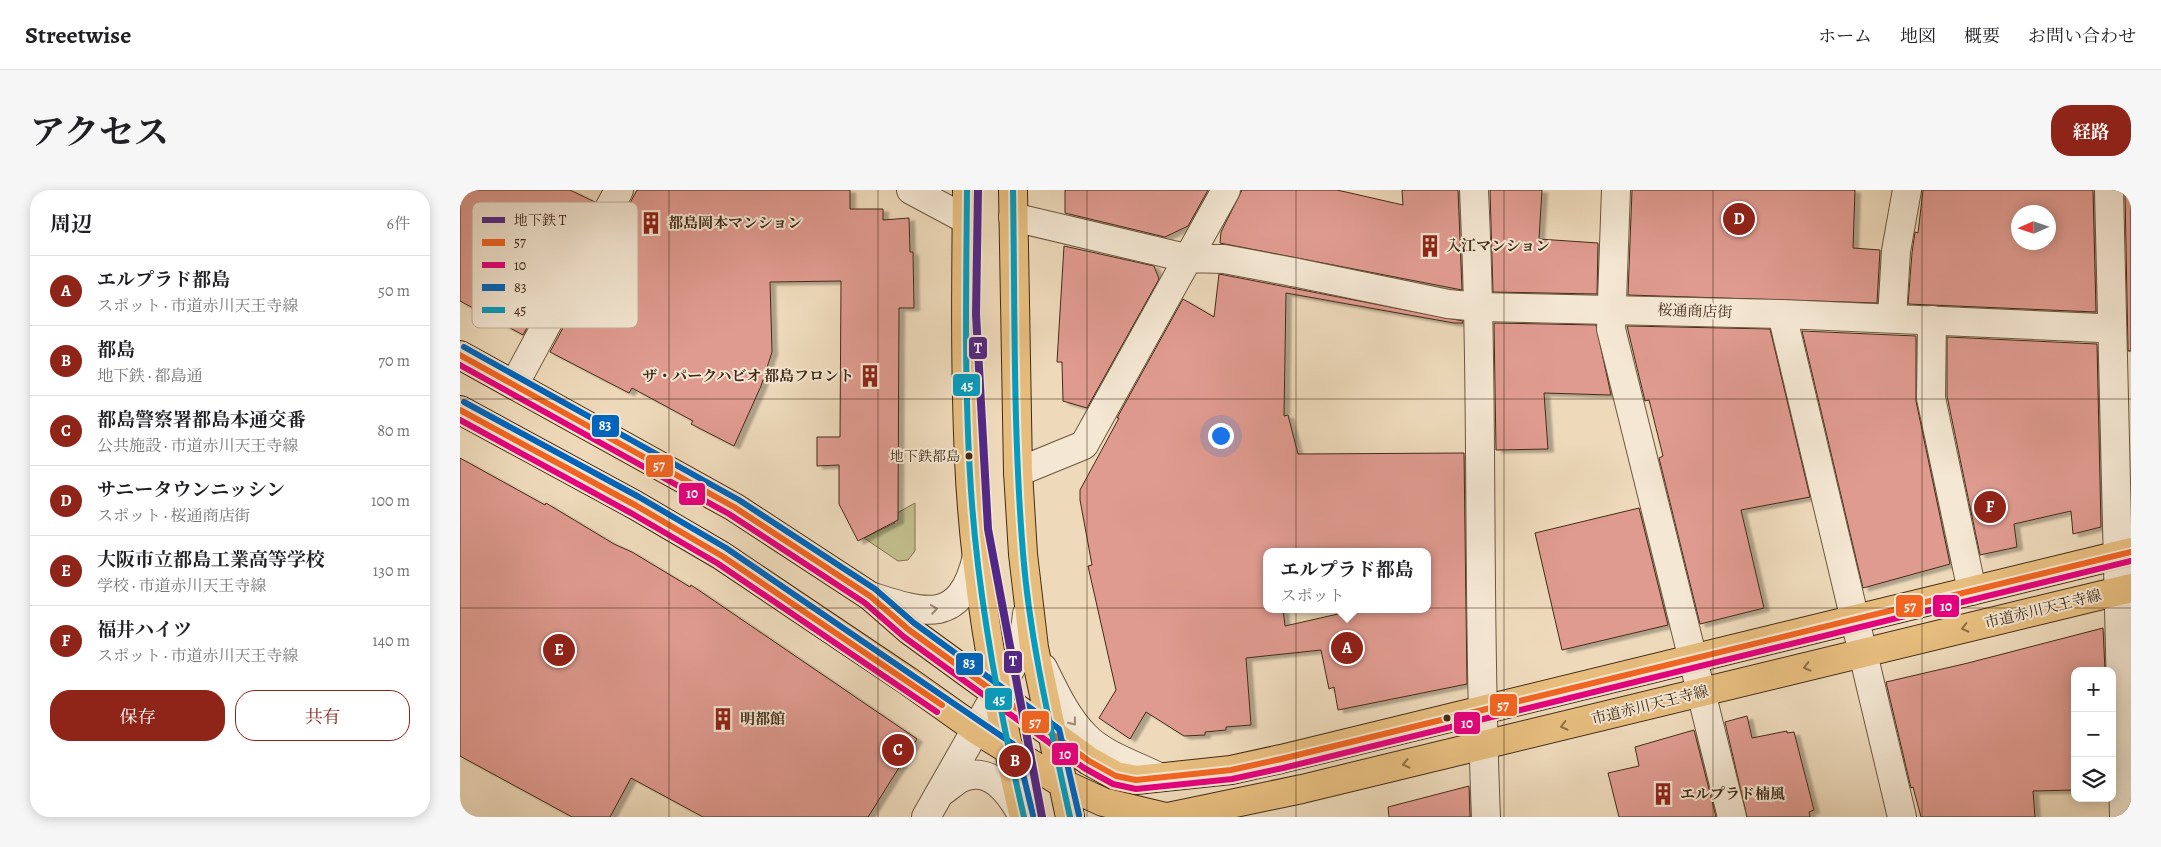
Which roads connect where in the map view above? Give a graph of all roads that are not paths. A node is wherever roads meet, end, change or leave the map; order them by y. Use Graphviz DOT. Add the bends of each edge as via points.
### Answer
graph roads {
  1 [pos="619,190"];
  2 [pos="910,190"];
  3 [pos="967,190"];
  4 [pos="1013,190"];
  5 [pos="1226,190"];
  6 [pos="1474,190"];
  7 [pos="1616,190"];
  8 [pos="1907,190"];
  9 [pos="2110,190"];
  10 [pos="613,202"];
  11 [pos="1013,217"];
  12 [pos="967,220"];
  13 [pos="1186,258"];
  14 [pos="1479,307"];
  15 [pos="1611,309"];
  16 [pos="1782,314"];
  17 [pos="1892,318"];
  18 [pos="1932,320"];
  19 [pos="545,328"];
  20 [pos="2107,328"];
  21 [pos="460,356"];
  22 [pos="514,385"];
  23 [pos="460,410"];
  24 [pos="1018,472"];
  25 [pos="2125,554"];
  26 [pos="977,556"];
  27 [pos="2125,589"];
  28 [pos="1972,591"];
  29 [pos="870,596"];
  30 [pos="1028,602"];
  31 [pos="1855,620"];
  32 [pos="1034,648"];
  33 [pos="1863,653"];
  34 [pos="1693,659"];
  35 [pos="1701,692"];
  36 [pos="998,694"];
  37 [pos="1482,710"];
  38 [pos="977,730"];
  39 [pos="1052,735"];
  40 [pos="1483,746"];
  41 [pos="1008,751"];
  42 [pos="1159,777"];
  43 [pos="1062,783"];
  44 [pos="932,806"];
  45 [pos="1023,817"];
  46 [pos="1070,817"];
  47 [pos="1167,817"];
  48 [pos="1486,817"];
  49 [pos="1732,817"];
  50 [pos="1902,817"];
  51 [pos="2124,817"];
  1 -- 10 [label="street"];
  2 -- 12 [label="street"];
  3 -- 12 [label="main road"];
  4 -- 11 [label="main road"];
  5 -- 13 [label="street"];
  6 -- 14 [label="street"];
  7 -- 15 [label="street"];
  8 -- 17 [label="street" via="1896,251"];
  9 -- 20 [label="street"];
  11 -- 13 [label="street, 桜通商店街"];
  11 -- 24 [label="main road"];
  12 -- 26 [label="main road" via="968,460"];
  13 -- 14 [label="street, 桜通商店街" via="1224,259 1448,304"];
  13 -- 24 [label="street" via="1084,445"];
  14 -- 15 [label="street, 桜通商店街"];
  14 -- 37 [label="street"];
  15 -- 16 [label="street, 桜通商店街"];
  15 -- 34 [label="street" via="1611,330"];
  16 -- 17 [label="street, 桜通商店街"];
  16 -- 31 [label="street"];
  17 -- 18 [label="street, 桜通商店街"];
  18 -- 20 [label="street, 桜通商店街"];
  18 -- 28 [label="street" via="1931,398"];
  19 -- 22 [label="street"];
  20 -- 25 [label="street"];
  21 -- 22 [label="main road"];
  22 -- 29 [label="main road" via="734,507"];
  23 -- 38 [label="main road, 市道赤川天王寺線" via="722,556"];
  24 -- 30 [label="main road"];
  25 -- 27 [label="street"];
  25 -- 28 [label="main road"];
  29 -- 26 [label="street, one-way" via="909,609 926,611 942,608 963,592 971,579"];
  26 -- 36 [label="main road"];
  27 -- 33 [label="main road, 市道赤川天王寺線, one-way"];
  27 -- 51 [label="street"];
  28 -- 31 [label="main road"];
  29 -- 36 [label="main road" via="910,630"];
  30 -- 32 [label="main road"];
  30 -- 36 [label="street" via="1022,648"];
  31 -- 33 [label="street"];
  31 -- 34 [label="main road"];
  32 -- 39 [label="main road"];
  32 -- 42 [label="street, one-way" via="1069,717 1086,738"];
  33 -- 35 [label="main road, 市道赤川天王寺線, one-way"];
  33 -- 50 [label="street"];
  34 -- 35 [label="street"];
  34 -- 37 [label="main road"];
  35 -- 40 [label="main road, 市道赤川天王寺線, one-way"];
  35 -- 49 [label="street"];
  36 -- 38 [label="street"];
  36 -- 39 [label="main road"];
  36 -- 41 [label="main road"];
  37 -- 40 [label="street"];
  37 -- 42 [label="main road" via="1230,770"];
  38 -- 41 [label="main road, 市道赤川天王寺線"];
  38 -- 44 [label="street"];
  39 -- 42 [label="main road" via="1116,776 1136,780"];
  39 -- 43 [label="main road"];
  40 -- 47 [label="main road, 市道赤川天王寺線, one-way" via="1261,799"];
  40 -- 48 [label="street"];
  41 -- 43 [label="main road, 市道赤川天王寺線"];
  41 -- 45 [label="main road"];
  43 -- 46 [label="main road"];
  43 -- 47 [label="main road, 市道赤川天王寺線" via="1103,802"];
  44 -- 45 [label="street" via="960,778 979,774 998,781"];
}
